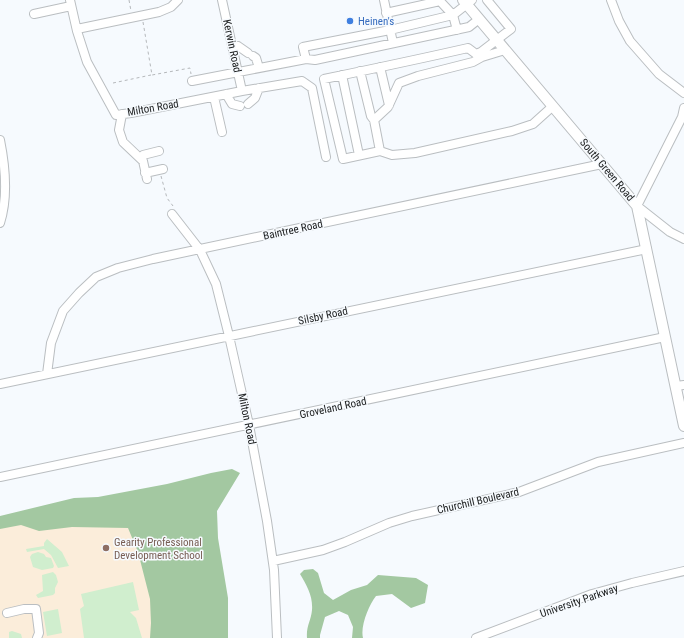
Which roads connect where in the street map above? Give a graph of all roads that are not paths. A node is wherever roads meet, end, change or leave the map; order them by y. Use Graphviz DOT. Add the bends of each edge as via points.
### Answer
graph roads {
  1 [pos="178,0"];
  2 [pos="222,0"];
  3 [pos="384,0"];
  4 [pos="487,0"];
  5 [pos="612,0"];
  6 [pos="439,1"];
  7 [pos="467,1"];
  8 [pos="71,3"];
  9 [pos="386,13"];
  10 [pos="34,14"];
  11 [pos="453,15"];
  12 [pos="479,19"];
  13 [pos="77,29"];
  14 [pos="390,30"];
  15 [pos="457,30"];
  16 [pos="498,40"];
  17 [pos="393,44"];
  18 [pos="232,45"];
  19 [pos="506,50"];
  20 [pos="306,59"];
  21 [pos="380,67"];
  22 [pos="259,68"];
  23 [pos="360,71"];
  24 [pos="238,72"];
  25 [pos="342,75"];
  26 [pos="192,81"];
  27 [pos="259,88"];
  28 [pos="242,91"];
  29 [pos="684,93"];
  30 [pos="226,94"];
  31 [pos="214,97"];
  32 [pos="389,105"];
  33 [pos="553,106"];
  34 [pos="684,108"];
  35 [pos="122,114"];
  36 [pos="374,120"];
  37 [pos="222,132"];
  38 [pos="0,140"];
  39 [pos="159,151"];
  40 [pos="380,151"];
  41 [pos="359,155"];
  42 [pos="326,157"];
  43 [pos="140,158"];
  44 [pos="602,164"];
  45 [pos="162,169"];
  46 [pos="638,206"];
  47 [pos="172,214"];
  48 [pos="0,223"];
  49 [pos="684,239"];
  50 [pos="647,249"];
  51 [pos="200,250"];
  52 [pos="229,336"];
  53 [pos="665,337"];
  54 [pos="48,374"];
  55 [pos="0,384"];
  56 [pos="680,386"];
  57 [pos="249,425"];
  58 [pos="684,426"];
  59 [pos="684,443"];
  60 [pos="0,477"];
  61 [pos="273,561"];
  62 [pos="684,571"];
  63 [pos="7,612"];
  64 [pos="37,638"];
  65 [pos="277,638"];
  66 [pos="476,638"];
  1 -- 13 [label="street" via="171,8 159,12"];
  2 -- 18 [label="street, Kerwin Road"];
  3 -- 9 [label="street"];
  4 -- 16 [label="street" via="511,29"];
  5 -- 29 [label="street" via="618,21 630,41 659,74"];
  6 -- 9 [label="street"];
  6 -- 11 [label="street"];
  7 -- 11 [label="street"];
  7 -- 12 [label="main road, South Green Road"];
  8 -- 10 [label="street"];
  8 -- 13 [label="street, Milton Road"];
  9 -- 14 [label="street"];
  11 -- 14 [label="street"];
  11 -- 15 [label="street"];
  12 -- 15 [label="street" via="469,27"];
  12 -- 16 [label="main road, South Green Road"];
  13 -- 35 [label="street, Milton Road" via="87,62 101,89 116,115"];
  14 -- 17 [label="street"];
  14 -- 20 [label="street" via="303,47"];
  15 -- 17 [label="street"];
  16 -- 19 [label="main road, South Green Road"];
  16 -- 21 [label="street" via="476,54 468,48"];
  17 -- 20 [label="street" via="315,60"];
  18 -- 22 [label="street" via="256,58"];
  18 -- 24 [label="street, Kerwin Road"];
  19 -- 32 [label="street" via="474,62 399,83"];
  19 -- 33 [label="main road, South Green Road"];
  20 -- 22 [label="street"];
  21 -- 23 [label="street"];
  21 -- 32 [label="street"];
  22 -- 24 [label="street"];
  23 -- 25 [label="street"];
  23 -- 36 [label="street"];
  24 -- 26 [label="street"];
  24 -- 28 [label="street, Kerwin Road"];
  25 -- 41 [label="street"];
  25 -- 41 [label="street" via="324,79 343,159"];
  27 -- 28 [label="street, Milton Road"];
  27 -- 30 [label="street" via="255,98 244,105 232,104"];
  27 -- 42 [label="street, Milton Road" via="302,81 312,88"];
  28 -- 30 [label="street, Milton Road"];
  30 -- 31 [label="street, Milton Road"];
  31 -- 35 [label="street, Milton Road"];
  31 -- 37 [label="street"];
  32 -- 36 [label="street"];
  33 -- 40 [label="street" via="534,124 512,131 415,153 392,155"];
  33 -- 44 [label="main road, South Green Road"];
  34 -- 46 [label="street"];
  35 -- 43 [label="street" via="118,130 123,142"];
  36 -- 40 [label="street"];
  38 -- 48 [label="street" via="4,179"];
  39 -- 43 [label="street"];
  40 -- 41 [label="street"];
  43 -- 45 [label="street" via="146,176"];
  44 -- 46 [label="main road, South Green Road"];
  44 -- 51 [label="street, Baintree Road"];
  46 -- 49 [label="street" via="670,232"];
  46 -- 50 [label="main road, South Green Road"];
  47 -- 51 [label="street, Milton Road"];
  50 -- 52 [label="street, Silsby Road"];
  50 -- 53 [label="main road, South Green Road"];
  51 -- 52 [label="street, Milton Road" via="216,284"];
  51 -- 54 [label="street, Baintree Road" via="118,268 96,277 63,311 51,343"];
  52 -- 54 [label="street, Silsby Road"];
  52 -- 57 [label="street, Milton Road"];
  53 -- 56 [label="main road, South Green Road"];
  53 -- 57 [label="street, Groveland Road"];
  54 -- 55 [label="street, Silsby Road"];
  56 -- 58 [label="main road, South Green Road"];
  57 -- 60 [label="street, Groveland Road"];
  57 -- 61 [label="street, Milton Road"];
  59 -- 61 [label="street, Churchill Boulevard" via="602,461 519,492 416,515 331,548"];
  61 -- 65 [label="street, Milton Road"];
  62 -- 66 [label="street, University Parkway" via="592,594"];
  63 -- 64 [label="street" via="36,609 39,633"];
}
